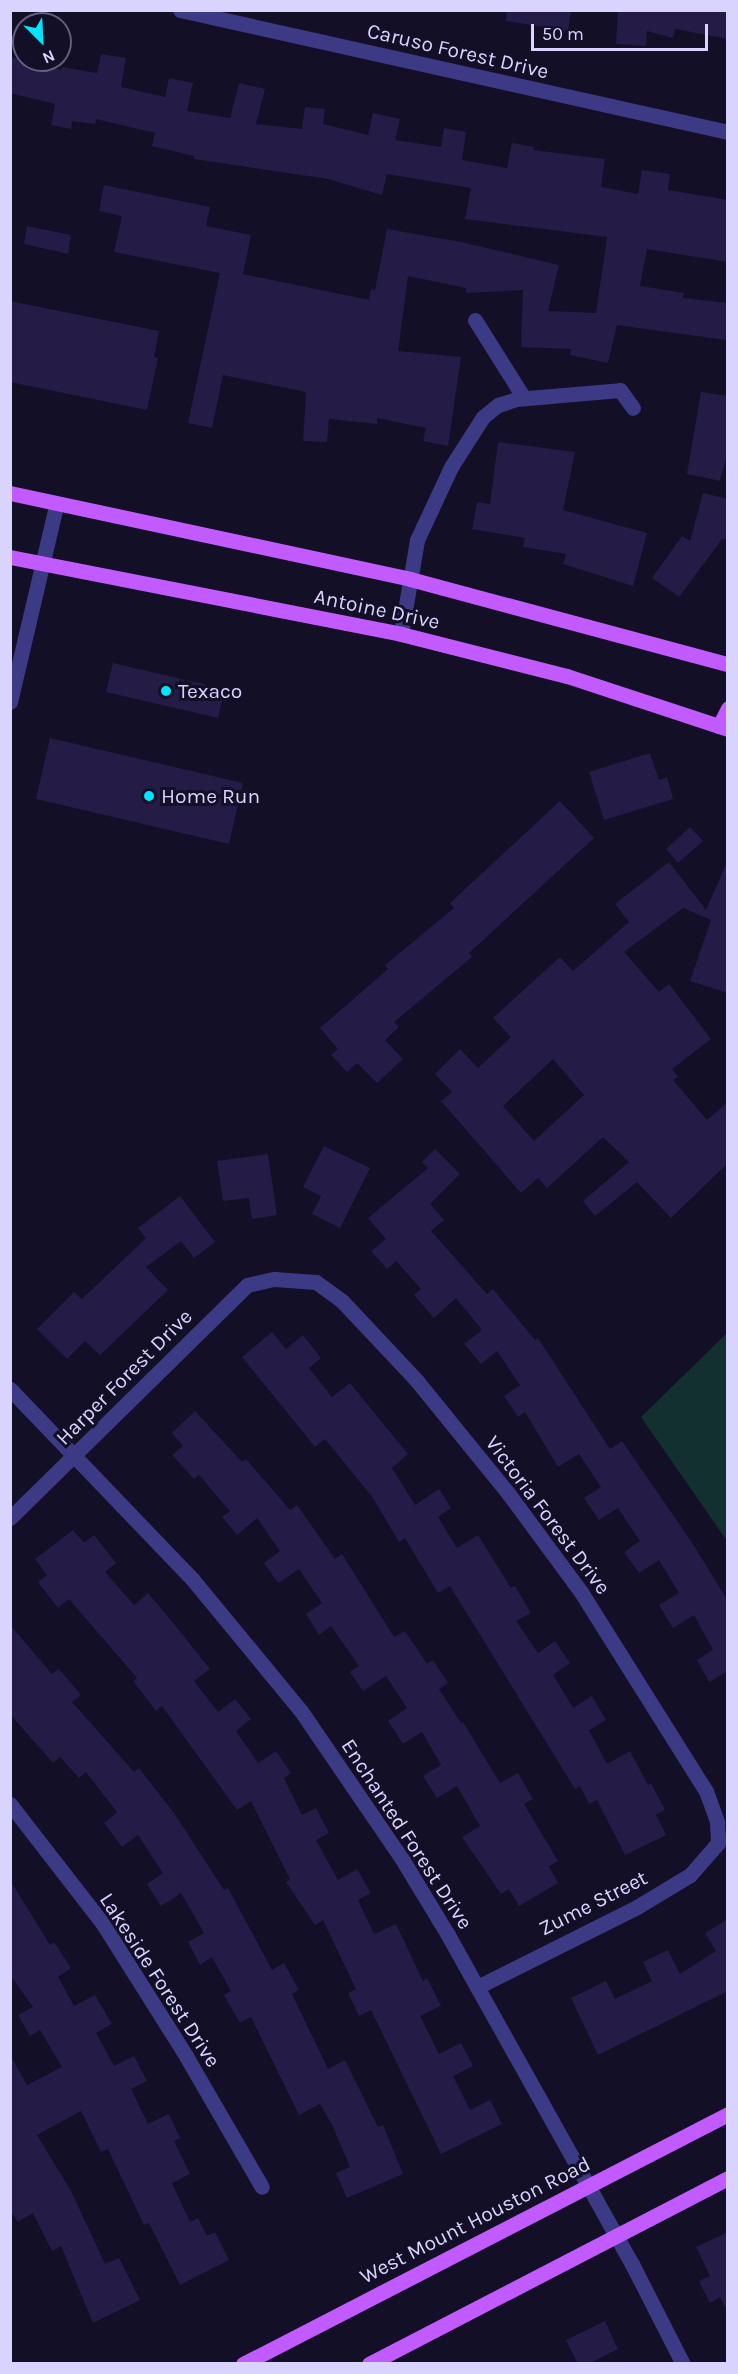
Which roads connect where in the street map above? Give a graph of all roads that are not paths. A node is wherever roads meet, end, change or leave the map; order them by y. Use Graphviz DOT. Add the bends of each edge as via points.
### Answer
graph roads {
  1 [pos="180,10"];
  2 [pos="728,132"];
  3 [pos="475,320"];
  4 [pos="524,398"];
  5 [pos="633,408"];
  6 [pos="10,494"];
  7 [pos="56,506"];
  8 [pos="10,557"];
  9 [pos="43,563"];
  10 [pos="410,579"];
  11 [pos="401,634"];
  12 [pos="728,664"];
  13 [pos="10,702"];
  14 [pos="728,708"];
  15 [pos="723,728"];
  16 [pos="274,1279"];
  17 [pos="10,1389"];
  18 [pos="75,1456"];
  19 [pos="10,1518"];
  20 [pos="10,1804"];
  21 [pos="718,1843"];
  22 [pos="477,1987"];
  23 [pos="728,2114"];
  24 [pos="728,2178"];
  25 [pos="588,2185"];
  26 [pos="262,2187"];
  27 [pos="616,2236"];
  28 [pos="243,2364"];
  29 [pos="369,2364"];
  30 [pos="683,2364"];
  1 -- 2 [label="street, Caruso Forest Drive"];
  3 -- 4 [label="street"];
  4 -- 5 [label="street" via="620,390"];
  4 -- 10 [label="street" via="498,405 470,432 417,540"];
  6 -- 7 [label="main road, Antoine Drive"];
  7 -- 9 [label="street"];
  7 -- 10 [label="main road, Antoine Drive"];
  8 -- 9 [label="main road, Antoine Drive"];
  9 -- 11 [label="main road, Antoine Drive"];
  9 -- 13 [label="street"];
  10 -- 11 [label="street"];
  10 -- 12 [label="main road, Antoine Drive"];
  11 -- 15 [label="main road, Antoine Drive" via="567,676"];
  14 -- 15 [label="main road"];
  16 -- 18 [label="street, Harper Forest Drive" via="247,1285"];
  16 -- 21 [label="street, Victoria Forest Drive" via="316,1281 342,1300 417,1381 508,1493 581,1592 706,1791 717,1822"];
  17 -- 18 [label="street, Enchanted Forest Drive"];
  18 -- 19 [label="street, Harper Forest Drive"];
  18 -- 22 [label="street, Enchanted Forest Drive" via="193,1580 301,1711 402,1859"];
  20 -- 26 [label="street, Lakeside Forest Drive" via="102,1924 186,2056"];
  21 -- 22 [label="street, Zume Street" via="690,1875 637,1907"];
  22 -- 25 [label="street, Enchanted Forest Drive"];
  23 -- 25 [label="main road, West Mount Houston Road"];
  24 -- 27 [label="main road"];
  25 -- 27 [label="street, Enchanted Forest Drive"];
  25 -- 28 [label="main road, West Mount Houston Road"];
  27 -- 29 [label="main road"];
  27 -- 30 [label="street, Enchanted Forest Drive"];
}
